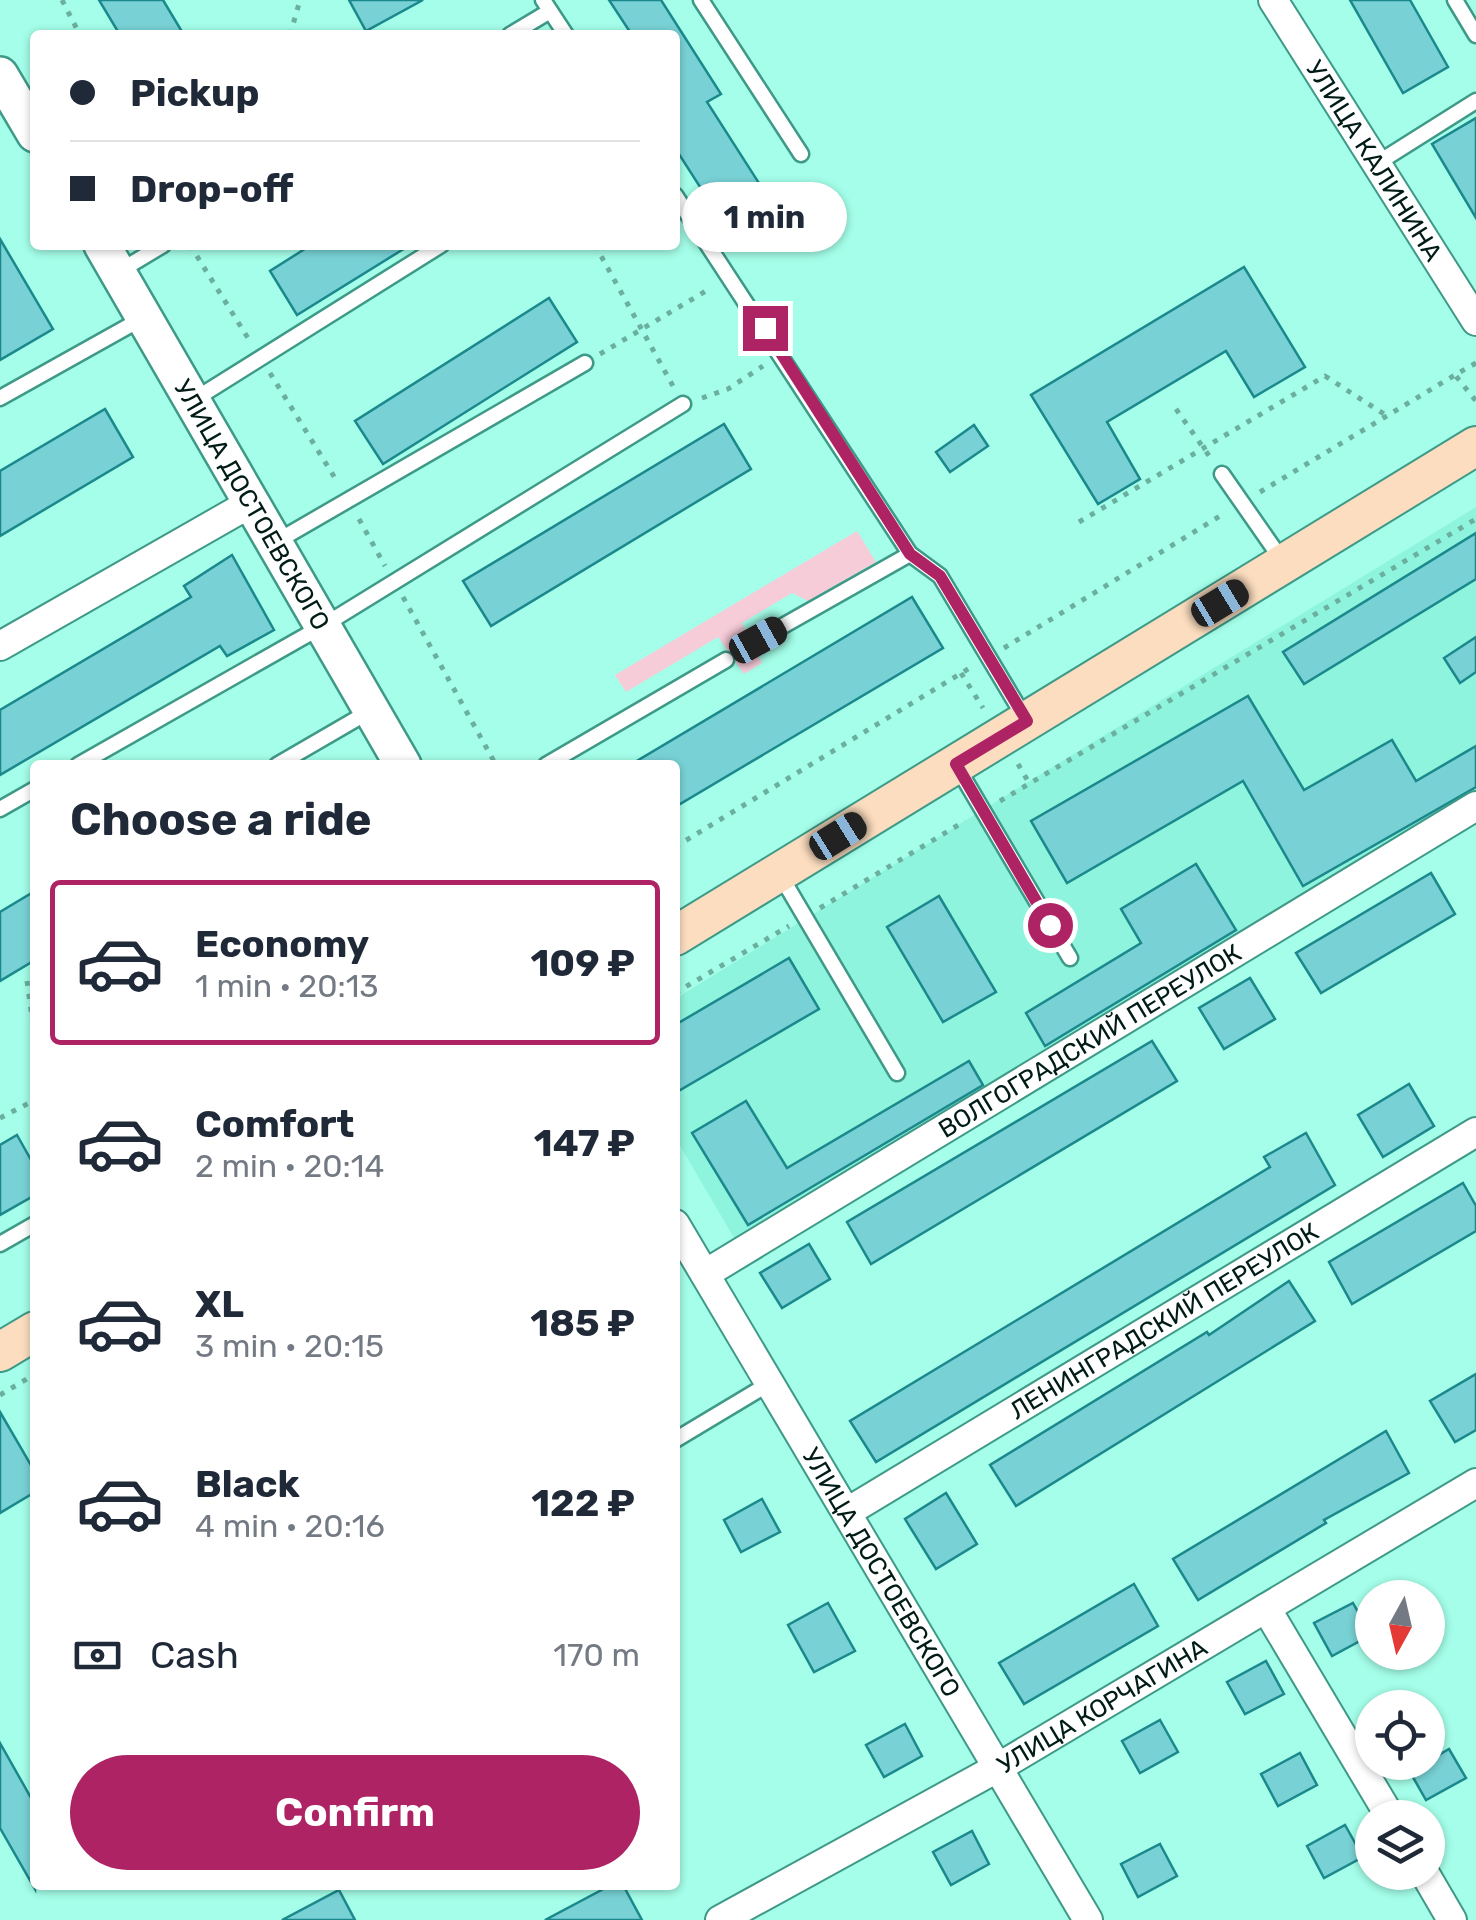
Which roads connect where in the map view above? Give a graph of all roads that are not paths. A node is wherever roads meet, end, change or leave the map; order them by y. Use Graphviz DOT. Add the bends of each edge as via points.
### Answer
graph roads {
  1 [pos="701,0"];
  2 [pos="1273,0"];
  3 [pos="1455,0"];
  4 [pos="546,6"];
  5 [pos="516,30"];
  6 [pos="563,30"];
  7 [pos="1476,34"];
  8 [pos="0,76"];
  9 [pos="1476,101"];
  10 [pos="30,126"];
  11 [pos="801,154"];
  12 [pos="1376,164"];
  13 [pos="680,202"];
  14 [pos="143,250"];
  15 [pos="433,250"];
  16 [pos="110,258"];
  17 [pos="144,318"];
  18 [pos="1476,321"];
  19 [pos="585,364"];
  20 [pos="0,398"];
  21 [pos="191,401"];
  22 [pos="684,404"];
  23 [pos="1476,446"];
  24 [pos="1222,474"];
  25 [pos="249,504"];
  26 [pos="272,544"];
  27 [pos="910,554"];
  28 [pos="1284,563"];
  29 [pos="321,627"];
  30 [pos="758,640"];
  31 [pos="0,646"];
  32 [pos="726,660"];
  33 [pos="370,710"];
  34 [pos="1027,721"];
  35 [pos="87,760"];
  36 [pos="285,760"];
  37 [pos="400,760"];
  38 [pos="555,760"];
  39 [pos="956,764"];
  40 [pos="30,792"];
  41 [pos="1476,806"];
  42 [pos="0,809"];
  43 [pos="779,872"];
  44 [pos="680,933"];
  45 [pos="1070,958"];
  46 [pos="897,1073"];
  47 [pos="1476,1132"];
  48 [pos="30,1227"];
  49 [pos="680,1233"];
  50 [pos="0,1244"];
  51 [pos="704,1274"];
  52 [pos="30,1334"];
  53 [pos="0,1352"];
  54 [pos="770,1384"];
  55 [pos="680,1437"];
  56 [pos="1476,1483"];
  57 [pos="849,1511"];
  58 [pos="1266,1608"];
  59 [pos="999,1766"];
  60 [pos="1380,1800"];
  61 [pos="1434,1890"];
  62 [pos="726,1918"];
  63 [pos="1088,1920"];
  64 [pos="1452,1920"];
  1 -- 11 [label="lane"];
  2 -- 12 [label="street, УЛИЦА КАЛИНИНА"];
  3 -- 7 [label="lane"];
  4 -- 5 [label="lane"];
  4 -- 6 [label="lane"];
  8 -- 10 [label="street"];
  9 -- 12 [label="lane"];
  12 -- 18 [label="street, УЛИЦА КАЛИНИНА"];
  13 -- 27 [label="lane"];
  14 -- 16 [label="lane"];
  15 -- 21 [label="lane"];
  16 -- 17 [label="street, УЛИЦА ДОСТОЕВСКОГО"];
  17 -- 20 [label="lane"];
  17 -- 21 [label="street, УЛИЦА ДОСТОЕВСКОГО"];
  19 -- 26 [label="lane"];
  21 -- 25 [label="street, УЛИЦА ДОСТОЕВСКОГО"];
  22 -- 29 [label="lane"];
  23 -- 28 [label="main road"];
  24 -- 28 [label="lane"];
  25 -- 26 [label="street, УЛИЦА ДОСТОЕВСКОГО"];
  25 -- 31 [label="street"];
  26 -- 29 [label="street, УЛИЦА ДОСТОЕВСКОГО"];
  27 -- 30 [label="lane"];
  27 -- 34 [label="lane" via="940,576"];
  28 -- 34 [label="main road"];
  29 -- 33 [label="street, УЛИЦА ДОСТОЕВСКОГО"];
  29 -- 35 [label="lane"];
  32 -- 38 [label="lane"];
  33 -- 36 [label="lane"];
  33 -- 37 [label="street, УЛИЦА ДОСТОЕВСКОГО"];
  34 -- 39 [label="main road"];
  39 -- 43 [label="main road"];
  39 -- 45 [label="lane"];
  40 -- 42 [label="lane"];
  41 -- 51 [label="street, ВОЛГОГРАДСКИЙ ПЕРЕУЛОК"];
  43 -- 44 [label="main road"];
  43 -- 46 [label="lane"];
  47 -- 57 [label="street, ЛЕНИНГРАДСКИЙ ПЕРЕУЛОК"];
  48 -- 50 [label="lane"];
  49 -- 51 [label="street, УЛИЦА ДОСТОЕВСКОГО"];
  51 -- 54 [label="street, УЛИЦА ДОСТОЕВСКОГО"];
  52 -- 53 [label="main road"];
  54 -- 55 [label="lane"];
  54 -- 57 [label="street, УЛИЦА ДОСТОЕВСКОГО"];
  56 -- 58 [label="street, УЛИЦА КОРЧАГИНА"];
  57 -- 59 [label="street, УЛИЦА ДОСТОЕВСКОГО"];
  58 -- 59 [label="street, УЛИЦА КОРЧАГИНА"];
  58 -- 60 [label="street"];
  59 -- 62 [label="street, УЛИЦА КОРЧАГИНА"];
  59 -- 63 [label="street, УЛИЦА ДОСТОЕВСКОГО"];
  61 -- 64 [label="street"];
}
